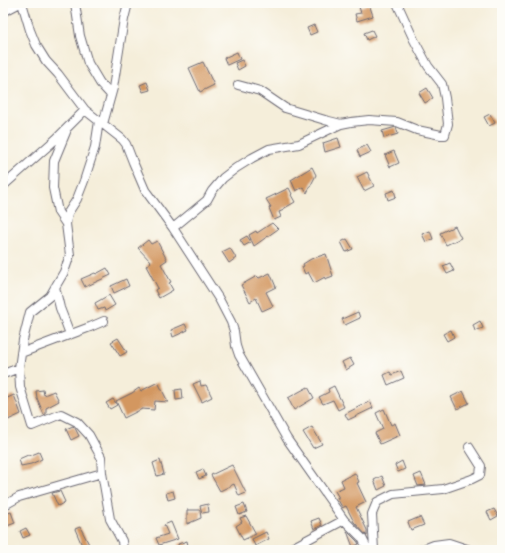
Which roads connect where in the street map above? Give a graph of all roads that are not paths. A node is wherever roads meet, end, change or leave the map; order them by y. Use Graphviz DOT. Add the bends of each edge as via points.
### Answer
graph roads {
  1 [pos="21,3"];
  2 [pos="76,3"];
  3 [pos="128,3"];
  4 [pos="397,3"];
  5 [pos="3,12"];
  6 [pos="238,85"];
  7 [pos="111,95"];
  8 [pos="85,110"];
  9 [pos="101,123"];
  10 [pos="341,124"];
  11 [pos="67,127"];
  12 [pos="3,186"];
  13 [pos="66,224"];
  14 [pos="173,228"];
  15 [pos="55,287"];
  16 [pos="104,321"];
  17 [pos="70,334"];
  18 [pos="21,353"];
  19 [pos="19,368"];
  20 [pos="3,373"];
  21 [pos="469,447"];
  22 [pos="102,473"];
  23 [pos="3,506"];
  24 [pos="344,520"];
  25 [pos="123,550"];
  26 [pos="288,550"];
  27 [pos="368,550"];
  28 [pos="374,550"];
  29 [pos="421,550"];
  30 [pos="470,550"];
  1 -- 5 [label="street"];
  1 -- 8 [label="street" via="36,45"];
  2 -- 7 [label="street" via="80,36 88,63"];
  3 -- 7 [label="street"];
  4 -- 10 [label="street" via="428,66 442,84 448,124 445,135 417,130 397,122 369,120"];
  6 -- 10 [label="street" via="260,91 285,108"];
  7 -- 9 [label="street"];
  8 -- 9 [label="street"];
  8 -- 11 [label="street"];
  9 -- 13 [label="street" via="84,182 68,213"];
  9 -- 14 [label="street" via="126,144 145,190"];
  10 -- 14 [label="street" via="299,144 269,149 252,158 223,178 207,200"];
  11 -- 12 [label="street"];
  11 -- 13 [label="street" via="54,161 52,188 58,212"];
  13 -- 15 [label="street" via="70,256"];
  14 -- 24 [label="street" via="231,322 243,364 287,439"];
  15 -- 17 [label="street"];
  15 -- 18 [label="street" via="50,296 30,312"];
  16 -- 17 [label="street"];
  17 -- 18 [label="street"];
  18 -- 19 [label="street"];
  19 -- 20 [label="street"];
  19 -- 22 [label="street" via="20,387 32,426 61,414 77,422 89,435 101,457"];
  21 -- 28 [label="street" via="482,466 480,475 443,489 393,494 377,502 372,514"];
  22 -- 23 [label="street" via="19,497"];
  22 -- 25 [label="street" via="110,519 122,541"];
  24 -- 26 [label="street"];
  24 -- 27 [label="street" via="362,538"];
  29 -- 30 [label="street" via="449,543"];
}
